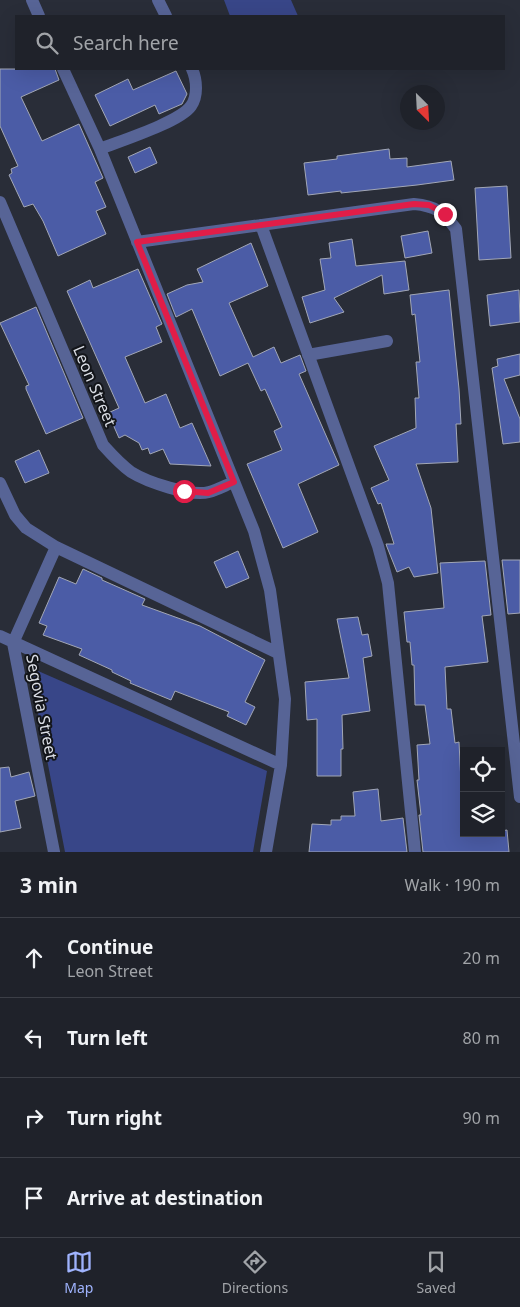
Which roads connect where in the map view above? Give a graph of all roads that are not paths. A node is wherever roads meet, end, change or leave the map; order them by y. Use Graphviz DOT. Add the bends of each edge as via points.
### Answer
graph roads {
  1 [pos="32,0"];
  2 [pos="158,0"];
  3 [pos="39,15"];
  4 [pos="166,15"];
  5 [pos="63,70"];
  6 [pos="192,70"];
  7 [pos="100,150"];
  8 [pos="0,202"];
  9 [pos="261,225"];
  10 [pos="137,242"];
  11 [pos="387,341"];
  12 [pos="308,355"];
  13 [pos="234,482"];
  14 [pos="0,483"];
  15 [pos="56,547"];
  16 [pos="0,636"];
  17 [pos="13,643"];
  18 [pos="278,653"];
  19 [pos="280,765"];
  20 [pos="520,797"];
  21 [pos="54,852"];
  22 [pos="266,852"];
  23 [pos="415,852"];
  1 -- 3 [label="street"];
  2 -- 4 [label="street"];
  5 -- 7 [label="street"];
  6 -- 7 [label="street" via="197,88 191,106 176,118"];
  7 -- 10 [label="street"];
  8 -- 13 [label="street, Leon Street" via="103,446 133,473 164,486 208,493"];
  9 -- 10 [label="street"];
  9 -- 12 [label="street"];
  9 -- 20 [label="street" via="414,204 429,205 445,214 456,229"];
  10 -- 13 [label="street"];
  11 -- 12 [label="street"];
  12 -- 23 [label="street" via="378,546 388,583"];
  13 -- 18 [label="street" via="254,530 270,590"];
  14 -- 15 [label="street" via="15,515 26,528"];
  15 -- 17 [label="street, Segovia Street"];
  15 -- 18 [label="street"];
  16 -- 17 [label="street"];
  17 -- 19 [label="street"];
  17 -- 21 [label="street, Segovia Street"];
  18 -- 19 [label="street" via="285,699"];
  19 -- 22 [label="street"];
}
